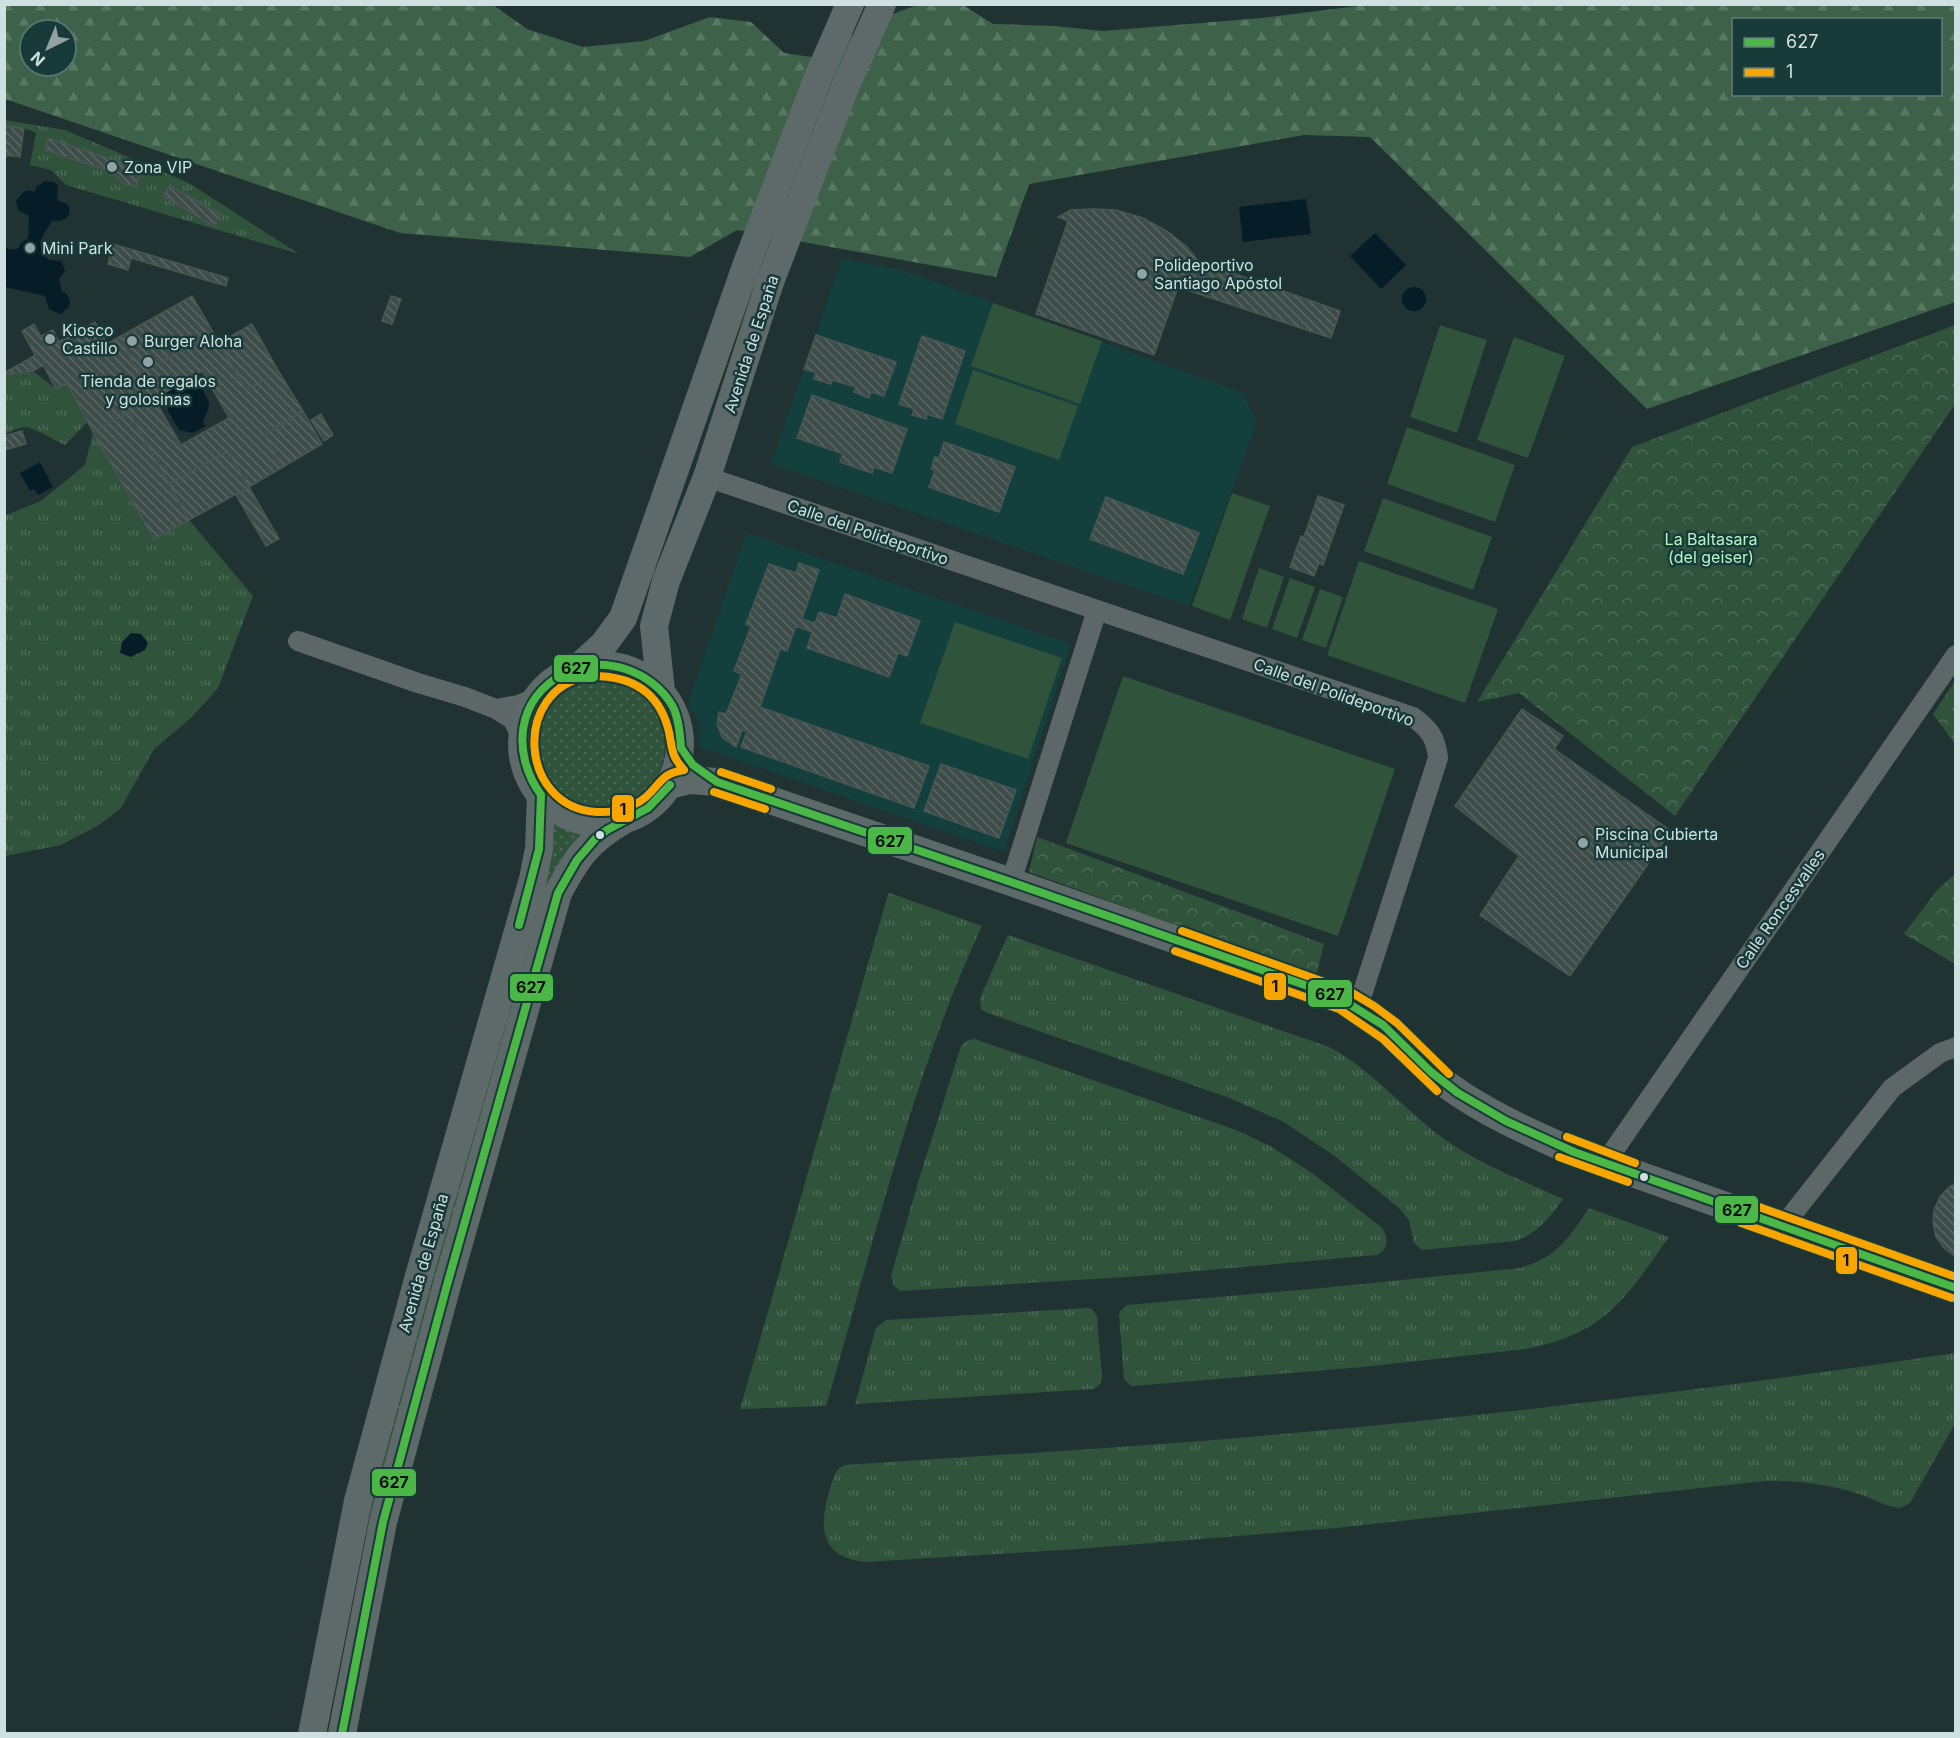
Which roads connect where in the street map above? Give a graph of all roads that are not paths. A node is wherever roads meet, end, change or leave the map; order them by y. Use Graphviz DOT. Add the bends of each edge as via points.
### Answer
graph roads {
  1 [pos="850,4"];
  2 [pos="882,4"];
  3 [pos="707,477"];
  4 [pos="1097,610"];
  5 [pos="298,641"];
  6 [pos="1956,655"];
  7 [pos="580,666"];
  8 [pos="661,691"];
  9 [pos="536,698"];
  10 [pos="496,709"];
  11 [pos="522,737"];
  12 [pos="681,748"];
  13 [pos="717,782"];
  14 [pos="670,785"];
  15 [pos="541,795"];
  16 [pos="624,820"];
  17 [pos="1011,882"];
  18 [pos="1358,1007"];
  19 [pos="1956,1047"];
  20 [pos="1605,1163"];
  21 [pos="1783,1226"];
  22 [pos="1956,1288"];
  23 [pos="312,1734"];
  24 [pos="342,1734"];
  1 -- 7 [label="main road, Avenida de España" via="746,266 623,618 604,644"];
  2 -- 3 [label="main road, Avenida de España" via="844,90 770,282"];
  3 -- 4 [label="street, Calle del Polideportivo"];
  3 -- 8 [label="main road, Avenida de España" via="666,581 654,626"];
  4 -- 17 [label="street"];
  4 -- 18 [label="street, Calle del Polideportivo" via="1413,717 1437,743 1438,758"];
  5 -- 10 [label="street"];
  6 -- 20 [label="street, Calle Roncesvalles"];
  7 -- 8 [label="main road" via="610,664 638,673"];
  7 -- 9 [label="main road" via="556,679"];
  8 -- 12 [label="main road" via="673,708"];
  9 -- 10 [label="street"];
  9 -- 11 [label="main road" via="526,716"];
  10 -- 11 [label="street" via="512,719"];
  11 -- 15 [label="main road" via="527,772"];
  12 -- 13 [label="main road" via="693,765"];
  12 -- 14 [label="main road"];
  13 -- 14 [label="main road" via="689,780"];
  13 -- 17 [label="main road"];
  14 -- 16 [label="main road" via="658,800"];
  15 -- 16 [label="main road" via="558,811 579,820"];
  15 -- 23 [label="main road, Avenida de España" via="539,849 532,879 358,1501"];
  16 -- 24 [label="main road, Avenida de España" via="602,832 574,862 558,893 384,1522"];
  17 -- 18 [label="main road"];
  18 -- 20 [label="main road" via="1442,1081 1488,1111 1527,1132"];
  19 -- 21 [label="street" via="1940,1053 1893,1088"];
  20 -- 21 [label="main road"];
  21 -- 22 [label="main road"];
}
